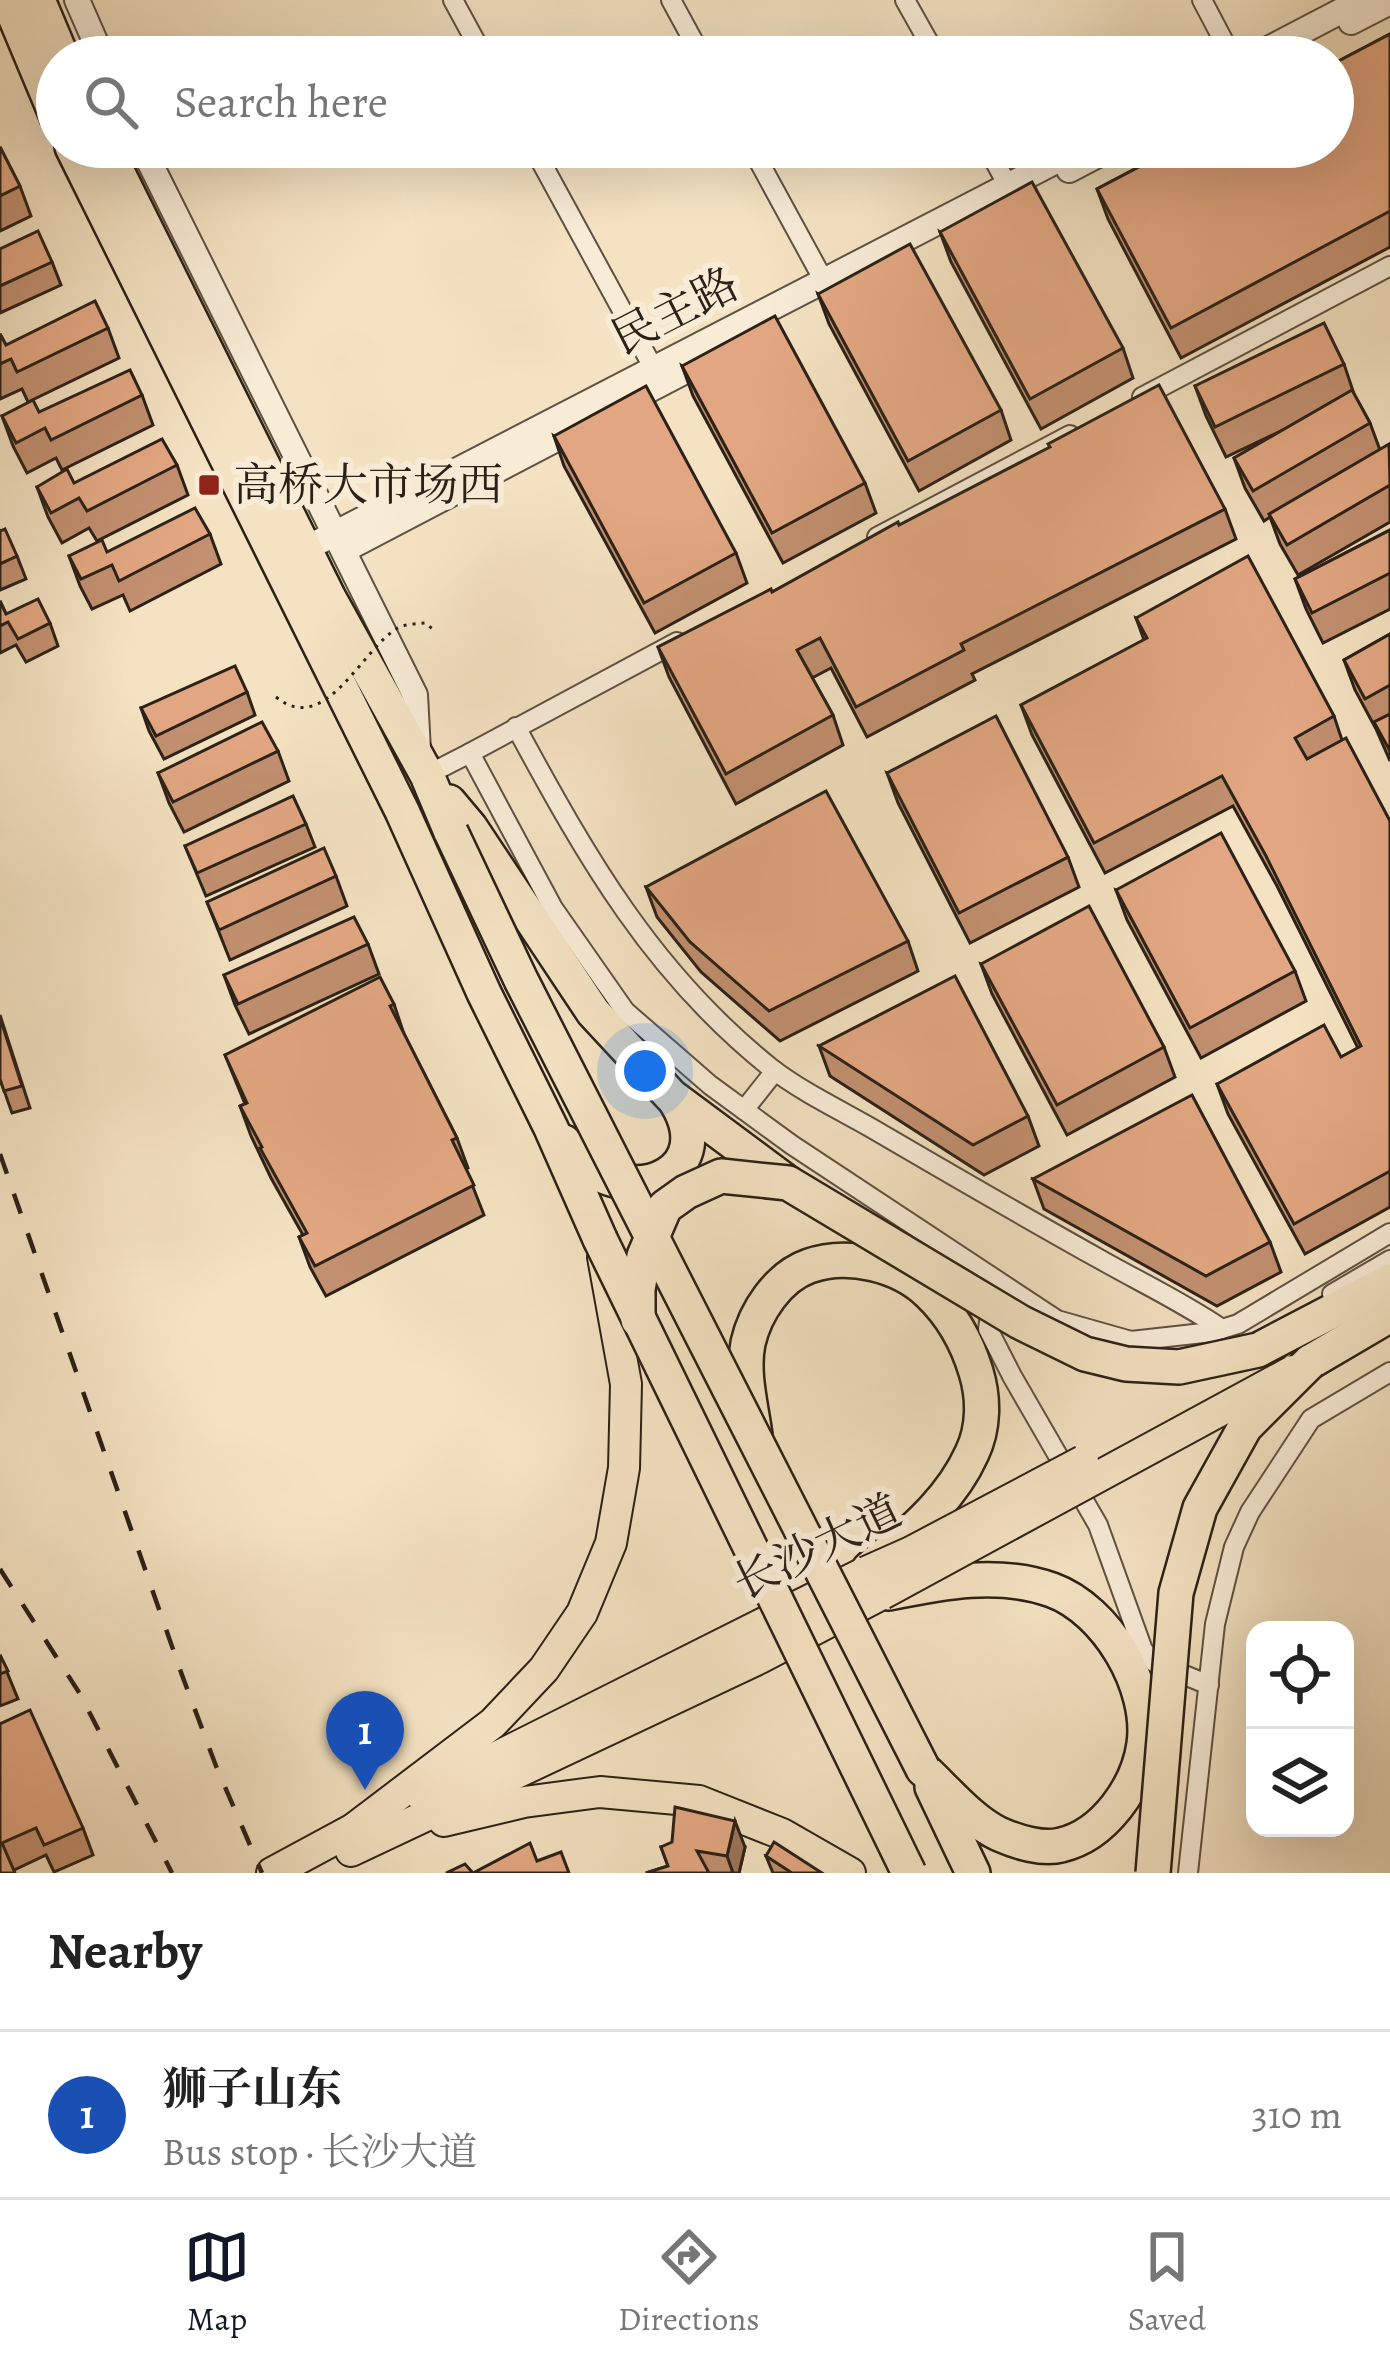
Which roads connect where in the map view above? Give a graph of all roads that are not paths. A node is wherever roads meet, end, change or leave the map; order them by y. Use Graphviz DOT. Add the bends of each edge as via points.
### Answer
graph roads {
  1 [pos="8,0"];
  2 [pos="38,0"];
  3 [pos="77,0"];
  4 [pos="453,0"];
  5 [pos="670,0"];
  6 [pos="905,0"];
  7 [pos="1202,0"];
  8 [pos="1362,0"];
  9 [pos="1390,2"];
  10 [pos="53,36"];
  11 [pos="93,36"];
  12 [pos="473,36"];
  13 [pos="690,36"];
  14 [pos="925,36"];
  15 [pos="1221,36"];
  16 [pos="1293,36"];
  17 [pos="1325,36"];
  18 [pos="36,67"];
  19 [pos="82,168"];
  20 [pos="115,168"];
  21 [pos="153,168"];
  22 [pos="544,168"];
  23 [pos="762,168"];
  24 [pos="998,168"];
  25 [pos="1043,168"];
  26 [pos="1073,168"];
  27 [pos="1008,186"];
  28 [pos="1390,266"];
  29 [pos="824,281"];
  30 [pos="654,369"];
  31 [pos="1120,408"];
  32 [pos="1078,430"];
  33 [pos="870,540"];
  34 [pos="340,542"];
  35 [pos="304,549"];
  36 [pos="704,628"];
  37 [pos="516,727"];
  38 [pos="470,753"];
  39 [pos="422,766"];
  40 [pos="460,829"];
  41 [pos="775,1071"];
  42 [pos="671,1096"];
  43 [pos="744,1110"];
  44 [pos="551,1128"];
  45 [pos="788,1183"];
  46 [pos="1390,1233"];
  47 [pos="600,1239"];
  48 [pos="1390,1260"];
  49 [pos="994,1278"];
  50 [pos="1390,1281"];
  51 [pos="1390,1315"];
  52 [pos="638,1321"];
  53 [pos="1246,1342"];
  54 [pos="1310,1362"];
  55 [pos="1390,1372"];
  56 [pos="757,1442"];
  57 [pos="874,1583"];
  58 [pos="1209,1685"];
  59 [pos="923,1769"];
  60 [pos="368,1832"];
  61 [pos="272,1873"];
  62 [pos="308,1873"];
  63 [pos="850,1873"];
  64 [pos="909,1873"];
  65 [pos="973,1873"];
  66 [pos="1153,1873"];
  67 [pos="1188,1873"];
  1 -- 18 [label="highway"];
  2 -- 10 [label="highway"];
  3 -- 11 [label="street"];
  4 -- 12 [label="street"];
  5 -- 13 [label="street"];
  6 -- 14 [label="street"];
  7 -- 15 [label="street"];
  8 -- 16 [label="street"];
  9 -- 17 [label="street"];
  19 -- 44 [label="highway"];
  20 -- 35 [label="highway"];
  21 -- 34 [label="street"];
  22 -- 30 [label="street"];
  23 -- 29 [label="street"];
  24 -- 27 [label="street"];
  25 -- 27 [label="street, 民主路"];
  26 -- 34 [label="street, 民主路"];
  27 -- 29 [label="street, 民主路"];
  28 -- 31 [label="street"];
  29 -- 30 [label="street, 民主路"];
  30 -- 34 [label="street, 民主路"];
  32 -- 33 [label="street"];
  34 -- 35 [label="street, 民主路"];
  34 -- 39 [label="street" via="415,695"];
  35 -- 39 [label="highway"];
  36 -- 37 [label="street"];
  37 -- 38 [label="street"];
  37 -- 41 [label="street" via="628,918 719,1022"];
  38 -- 39 [label="street"];
  38 -- 43 [label="street" via="553,908 625,1011"];
  39 -- 40 [label="highway"];
  40 -- 42 [label="highway" via="593,1012"];
  40 -- 56 [label="highway, bridge" via="520,980"];
  41 -- 43 [label="street"];
  41 -- 53 [label="street"];
  42 -- 44 [label="highway" via="685,1116 687,1150 669,1176 650,1183 584,1165"];
  42 -- 45 [label="highway"];
  43 -- 49 [label="street"];
  44 -- 47 [label="highway"];
  45 -- 52 [label="highway, bridge" via="721,1176 665,1207 644,1256"];
  45 -- 53 [label="highway, bridge" via="1085,1354 1178,1367"];
  46 -- 53 [label="street"];
  47 -- 52 [label="highway, bridge"];
  47 -- 60 [label="main road, bridge" via="626,1384 625,1468 611,1543 582,1613 544,1669"];
  48 -- 53 [label="street" via="1286,1322 1260,1325"];
  49 -- 53 [label="street" via="1057,1320 1131,1341"];
  49 -- 58 [label="street" via="988,1329 1098,1526 1143,1650"];
  50 -- 53 [label="highway"];
  51 -- 54 [label="highway"];
  52 -- 64 [label="highway, bridge"];
  53 -- 57 [label="main road, 长沙大道, bridge"];
  54 -- 57 [label="main road, bridge"];
  54 -- 66 [label="highway, bridge" via="1245,1426 1200,1508 1176,1593"];
  55 -- 58 [label="street" via="1311,1418 1250,1512 1234,1547"];
  56 -- 57 [label="highway, bridge" via="748,1343 781,1282 809,1265 874,1263 927,1291 956,1324 980,1384 975,1448"];
  56 -- 59 [label="highway, bridge"];
  57 -- 59 [label="highway, bridge" via="977,1579 1052,1590 1113,1638 1144,1708 1144,1742 1126,1792 1085,1836 1058,1846 996,1833"];
  57 -- 60 [label="main road" via="760,1658"];
  58 -- 67 [label="street"];
  59 -- 65 [label="highway"];
  60 -- 61 [label="main road"];
  60 -- 62 [label="main road"];
  60 -- 63 [label="main road" via="600,1792 699,1801"];
}
